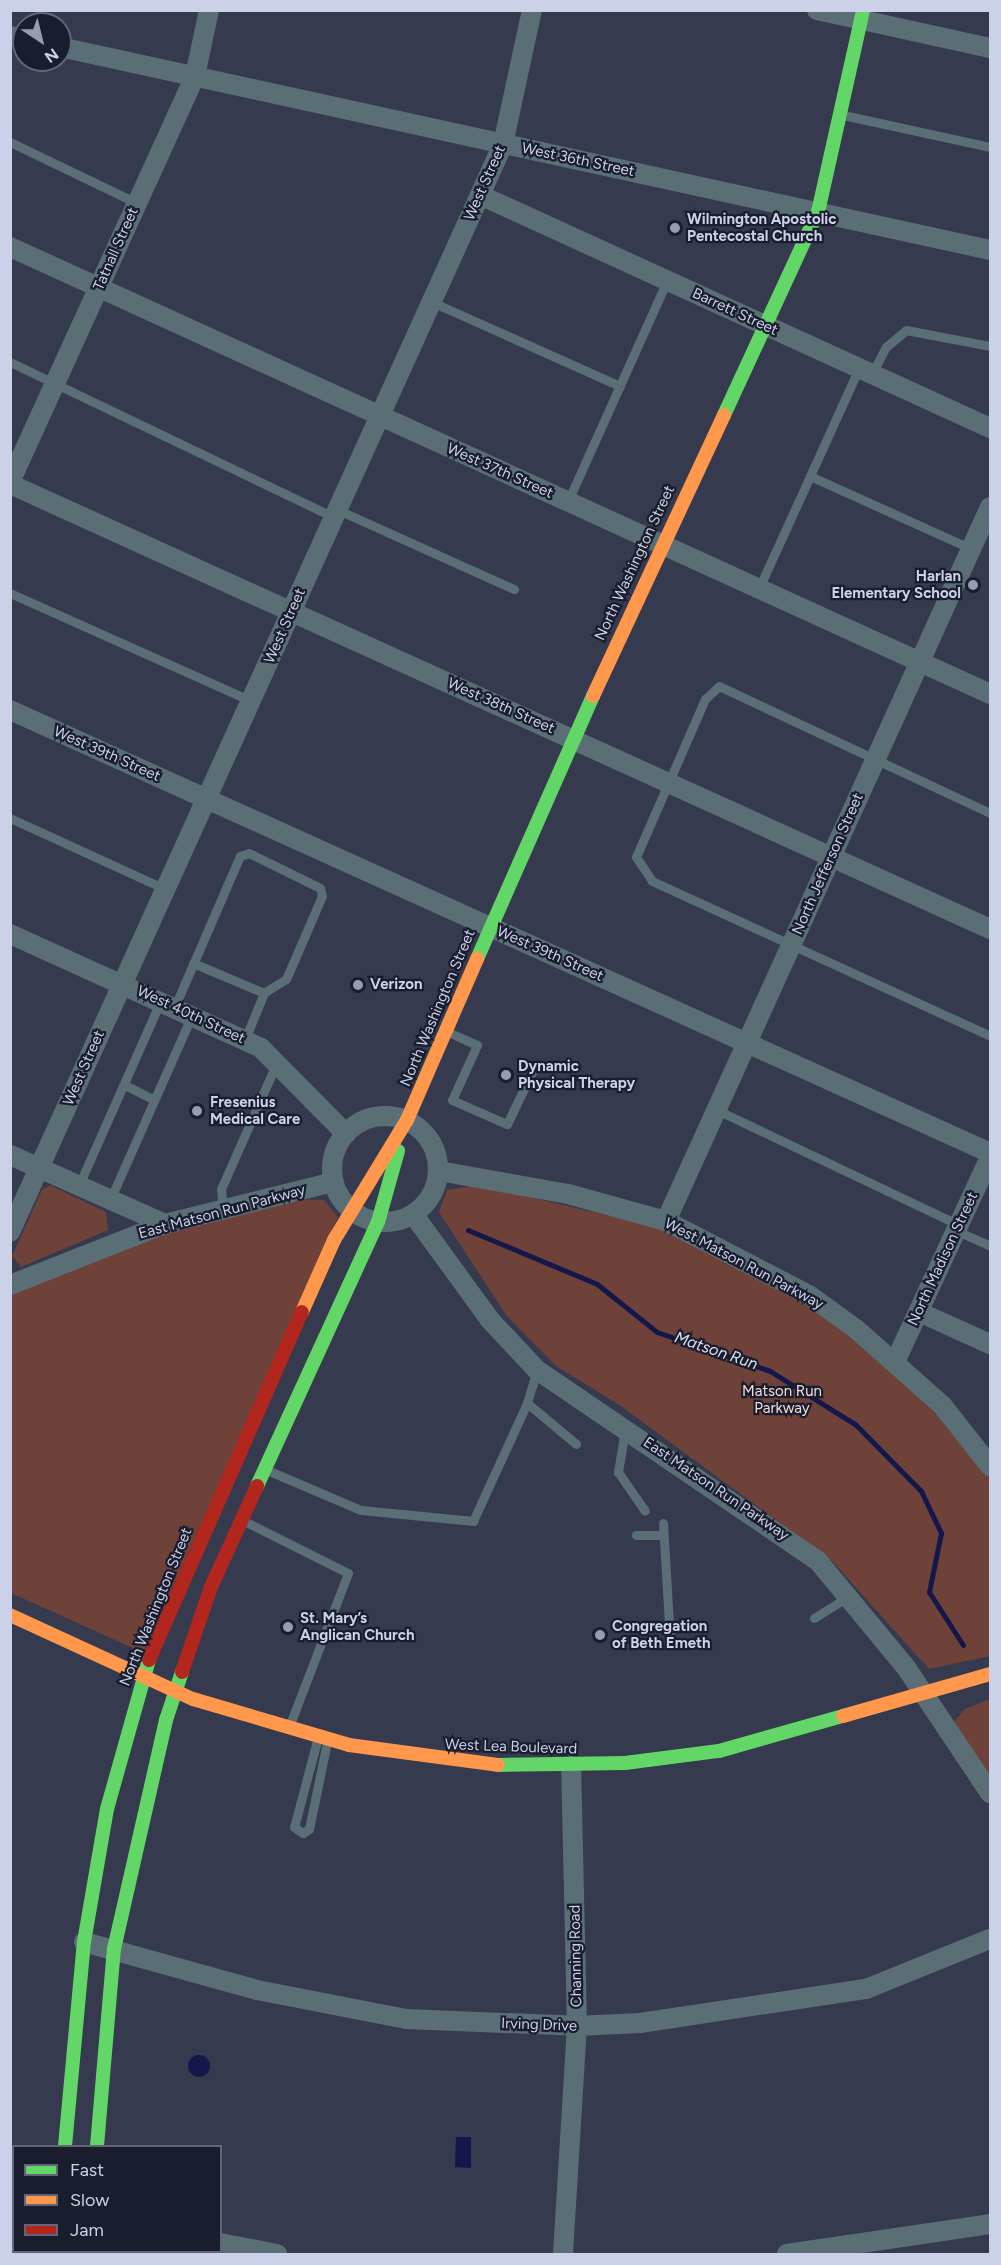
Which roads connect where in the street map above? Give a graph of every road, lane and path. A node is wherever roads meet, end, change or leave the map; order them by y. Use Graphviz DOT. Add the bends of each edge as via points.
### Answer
graph roads {
  1 [pos="209,10"];
  2 [pos="532,10"];
  3 [pos="817,10"];
  4 [pos="862,15"];
  5 [pos="990,48"];
  6 [pos="72,50"];
  7 [pos="195,76"];
  8 [pos="840,114"];
  9 [pos="10,142"];
  10 [pos="503,144"];
  11 [pos="990,147"];
  12 [pos="480,195"];
  13 [pos="137,203"];
  14 [pos="818,212"];
  15 [pos="10,247"];
  16 [pos="990,249"];
  17 [pos="667,281"];
  18 [pos="99,288"];
  19 [pos="432,302"];
  20 [pos="764,325"];
  21 [pos="990,345"];
  22 [pos="10,362"];
  23 [pos="865,371"];
  24 [pos="55,384"];
  25 [pos="620,386"];
  26 [pos="380,416"];
  27 [pos="990,428"];
  28 [pos="810,476"];
  29 [pos="10,483"];
  30 [pos="568,501"];
  31 [pos="990,507"];
  32 [pos="336,513"];
  33 [pos="662,544"];
  34 [pos="972,549"];
  35 [pos="759,588"];
  36 [pos="514,589"];
  37 [pos="10,593"];
  38 [pos="292,612"];
  39 [pos="921,662"];
  40 [pos="990,694"];
  41 [pos="251,701"];
  42 [pos="10,710"];
  43 [pos="573,739"];
  44 [pos="875,761"];
  45 [pos="668,782"];
  46 [pos="207,799"];
  47 [pos="990,813"];
  48 [pos="10,818"];
  49 [pos="832,857"];
  50 [pos="165,889"];
  51 [pos="490,927"];
  52 [pos="990,929"];
  53 [pos="10,933"];
  54 [pos="792,945"];
  55 [pos="193,963"];
  56 [pos="123,984"];
  57 [pos="264,993"];
  58 [pos="176,1007"];
  59 [pos="446,1031"];
  60 [pos="990,1036"];
  61 [pos="245,1039"];
  62 [pos="747,1043"];
  63 [pos="278,1062"];
  64 [pos="532,1072"];
  65 [pos="125,1085"];
  66 [pos="153,1099"];
  67 [pos="717,1110"];
  68 [pos="407,1120"];
  69 [pos="346,1134"];
  70 [pos="10,1155"];
  71 [pos="990,1155"];
  72 [pos="40,1168"];
  73 [pos="439,1171"];
  74 [pos="334,1182"];
  75 [pos="79,1185"];
  76 [pos="110,1200"];
  77 [pos="223,1210"];
  78 [pos="351,1210"];
  79 [pos="413,1214"];
  80 [pos="666,1221"];
  81 [pos="378,1222"];
  82 [pos="165,1224"];
  83 [pos="958,1228"];
  84 [pos="10,1232"];
  85 [pos="990,1246"];
  86 [pos="10,1286"];
  87 [pos="919,1312"];
  88 [pos="990,1344"];
  89 [pos="895,1362"];
  90 [pos="537,1370"];
  91 [pos="527,1403"];
  92 [pos="626,1428"];
  93 [pos="576,1444"];
  94 [pos="990,1466"];
  95 [pos="265,1469"];
  96 [pos="645,1511"];
  97 [pos="242,1520"];
  98 [pos="663,1523"];
  99 [pos="636,1535"];
  100 [pos="663,1535"];
  101 [pos="851,1595"];
  102 [pos="10,1615"];
  103 [pos="814,1618"];
  104 [pos="669,1640"];
  105 [pos="143,1674"];
  106 [pos="990,1674"];
  107 [pos="177,1693"];
  108 [pos="921,1693"];
  109 [pos="288,1729"];
  110 [pos="323,1739"];
  111 [pos="571,1766"];
  112 [pos="990,1793"];
  113 [pos="990,1939"];
  114 [pos="84,1942"];
  115 [pos="114,1949"];
  116 [pos="577,2026"];
  117 [pos="65,2145"];
  118 [pos="97,2145"];
  119 [pos="990,2224"];
  120 [pos="222,2243"];
  121 [pos="835,2251"];
  122 [pos="277,2254"];
  123 [pos="563,2254"];
  124 [pos="787,2254"];
  1 -- 7 [label="street, Tatnall Street"];
  2 -- 10 [label="street, West Street"];
  3 -- 4 [label="street"];
  4 -- 5 [label="street"];
  4 -- 8 [label="main road, North Washington Street"];
  6 -- 7 [label="street, West 36th Street"];
  7 -- 10 [label="street, West 36th Street"];
  7 -- 13 [label="street, Tatnall Street"];
  8 -- 11 [label="lane"];
  8 -- 14 [label="main road, North Washington Street"];
  9 -- 13 [label="lane"];
  10 -- 12 [label="street, West Street"];
  10 -- 14 [label="street, West 36th Street"];
  12 -- 17 [label="street, Barrett Street"];
  12 -- 19 [label="street, West Street"];
  13 -- 18 [label="street, Tatnall Street"];
  14 -- 16 [label="street, West 36th Street"];
  14 -- 20 [label="main road, North Washington Street"];
  15 -- 18 [label="street, West 37th Street"];
  17 -- 20 [label="street, Barrett Street"];
  17 -- 25 [label="lane"];
  18 -- 24 [label="street, Tatnall Street"];
  18 -- 26 [label="street, West 37th Street"];
  19 -- 25 [label="lane"];
  19 -- 26 [label="street, West Street"];
  20 -- 23 [label="street, Barrett Street"];
  20 -- 33 [label="main road, North Washington Street"];
  21 -- 23 [label="lane" via="906,330"];
  22 -- 24 [label="lane"];
  23 -- 27 [label="street, Barrett Street"];
  23 -- 28 [label="lane"];
  24 -- 29 [label="street, Tatnall Street"];
  24 -- 32 [label="lane"];
  25 -- 30 [label="lane"];
  26 -- 30 [label="street, West 37th Street"];
  26 -- 32 [label="street, West Street"];
  28 -- 34 [label="lane"];
  28 -- 35 [label="lane"];
  29 -- 38 [label="street, West 38th Street"];
  30 -- 33 [label="street, West 37th Street"];
  31 -- 34 [label="street, North Jefferson Street"];
  32 -- 36 [label="lane"];
  32 -- 38 [label="street, West Street"];
  33 -- 35 [label="street, West 37th Street"];
  33 -- 43 [label="main road, North Washington Street"];
  34 -- 39 [label="street, North Jefferson Street"];
  35 -- 39 [label="street, West 37th Street"];
  37 -- 41 [label="lane"];
  38 -- 41 [label="street, West Street"];
  38 -- 43 [label="street, West 38th Street"];
  39 -- 40 [label="street, West 37th Street"];
  39 -- 44 [label="street, North Jefferson Street"];
  41 -- 46 [label="street, West Street"];
  42 -- 46 [label="street, West 39th Street"];
  43 -- 45 [label="street, West 38th Street"];
  43 -- 51 [label="main road, North Washington Street"];
  44 -- 45 [label="lane" via="719,686 705,699"];
  44 -- 47 [label="lane"];
  44 -- 49 [label="street, North Jefferson Street"];
  45 -- 49 [label="street, West 38th Street"];
  45 -- 54 [label="lane" via="636,857 640,871"];
  46 -- 50 [label="street, West Street"];
  46 -- 51 [label="street, West 39th Street"];
  48 -- 50 [label="lane"];
  49 -- 52 [label="street, West 38th Street"];
  49 -- 54 [label="street, North Jefferson Street"];
  50 -- 56 [label="street, West Street"];
  51 -- 59 [label="main road, North Washington Street"];
  51 -- 62 [label="street, West 39th Street"];
  53 -- 56 [label="street, West 40th Street"];
  54 -- 60 [label="lane"];
  54 -- 62 [label="street, North Jefferson Street"];
  55 -- 57 [label="lane"];
  55 -- 57 [label="lane" via="240,856 249,853 320,888 322,896 286,979"];
  55 -- 58 [label="lane"];
  56 -- 58 [label="street, West 40th Street"];
  56 -- 72 [label="street, West Street"];
  57 -- 61 [label="lane"];
  58 -- 61 [label="street, West 40th Street"];
  58 -- 65 [label="lane"];
  58 -- 66 [label="lane"];
  59 -- 64 [label="lane" via="477,1045 452,1100 507,1124"];
  59 -- 68 [label="main road, North Washington Street"];
  61 -- 63 [label="street, West 40th Street"];
  62 -- 67 [label="street, North Jefferson Street"];
  62 -- 71 [label="street, West 39th Street"];
  63 -- 69 [label="street, West 40th Street"];
  63 -- 77 [label="lane" via="221,1189"];
  65 -- 66 [label="lane"];
  65 -- 75 [label="lane"];
  66 -- 76 [label="lane"];
  67 -- 80 [label="street, North Jefferson Street"];
  67 -- 83 [label="lane"];
  68 -- 69 [label="street" via="374,1117"];
  68 -- 73 [label="street" via="431,1141"];
  68 -- 78 [label="main road, North Washington Street"];
  68 -- 81 [label="main road, North Washington Street"];
  69 -- 74 [label="street" via="334,1156"];
  70 -- 72 [label="street"];
  71 -- 83 [label="street, North Madison Street"];
  72 -- 75 [label="street"];
  72 -- 84 [label="street, West Street"];
  73 -- 79 [label="street" via="431,1196"];
  73 -- 80 [label="street, West Matson Run Parkway" via="568,1194"];
  74 -- 77 [label="street, East Matson Run Parkway"];
  74 -- 78 [label="street"];
  75 -- 76 [label="street"];
  76 -- 82 [label="street"];
  77 -- 82 [label="street, East Matson Run Parkway"];
  78 -- 81 [label="street"];
  78 -- 105 [label="main road, North Washington Street"];
  79 -- 81 [label="street"];
  79 -- 90 [label="street, East Matson Run Parkway" via="490,1320"];
  80 -- 89 [label="street, West Matson Run Parkway" via="809,1296"];
  81 -- 95 [label="main road, North Washington Street"];
  82 -- 86 [label="street, East Matson Run Parkway"];
  83 -- 85 [label="lane"];
  83 -- 87 [label="street, North Madison Street"];
  87 -- 88 [label="street"];
  87 -- 89 [label="street, North Madison Street"];
  89 -- 94 [label="street, West Matson Run Parkway" via="942,1405"];
  90 -- 91 [label="lane"];
  90 -- 92 [label="street, East Matson Run Parkway"];
  91 -- 93 [label="lane"];
  91 -- 95 [label="lane" via="473,1521 361,1510"];
  92 -- 96 [label="lane" via="616,1457 618,1472"];
  92 -- 101 [label="street, East Matson Run Parkway" via="803,1549"];
  95 -- 97 [label="main road, North Washington Street"];
  97 -- 107 [label="main road, North Washington Street" via="211,1587"];
  97 -- 109 [label="lane" via="348,1573"];
  98 -- 100 [label="lane"];
  99 -- 100 [label="lane"];
  100 -- 104 [label="lane"];
  101 -- 103 [label="lane"];
  101 -- 108 [label="street, East Matson Run Parkway"];
  102 -- 105 [label="main road, West Lea Boulevard"];
  105 -- 107 [label="main road, West Lea Boulevard"];
  105 -- 114 [label="main road, North Washington Street" via="107,1809"];
  106 -- 108 [label="main road, West Lea Boulevard"];
  107 -- 109 [label="main road, West Lea Boulevard"];
  107 -- 115 [label="main road, North Washington Street" via="127,1878"];
  108 -- 111 [label="main road, West Lea Boulevard" via="719,1751"];
  108 -- 112 [label="street, East Matson Run Parkway"];
  109 -- 110 [label="main road, West Lea Boulevard"];
  110 -- 110 [label="lane" via="309,1829 303,1833 294,1827"];
  110 -- 111 [label="main road, West Lea Boulevard" via="442,1762"];
  111 -- 116 [label="street, Channing Road"];
  113 -- 116 [label="street, Irving Drive" via="866,1989 640,2023"];
  114 -- 115 [label="street, Irving Drive"];
  114 -- 117 [label="main road, North Washington Street"];
  115 -- 116 [label="street, Irving Drive" via="257,1990 406,2019"];
  115 -- 118 [label="main road, North Washington Street"];
  116 -- 123 [label="street, Channing Road"];
  119 -- 121 [label="street"];
  120 -- 122 [label="street"];
  121 -- 124 [label="street"];
}
